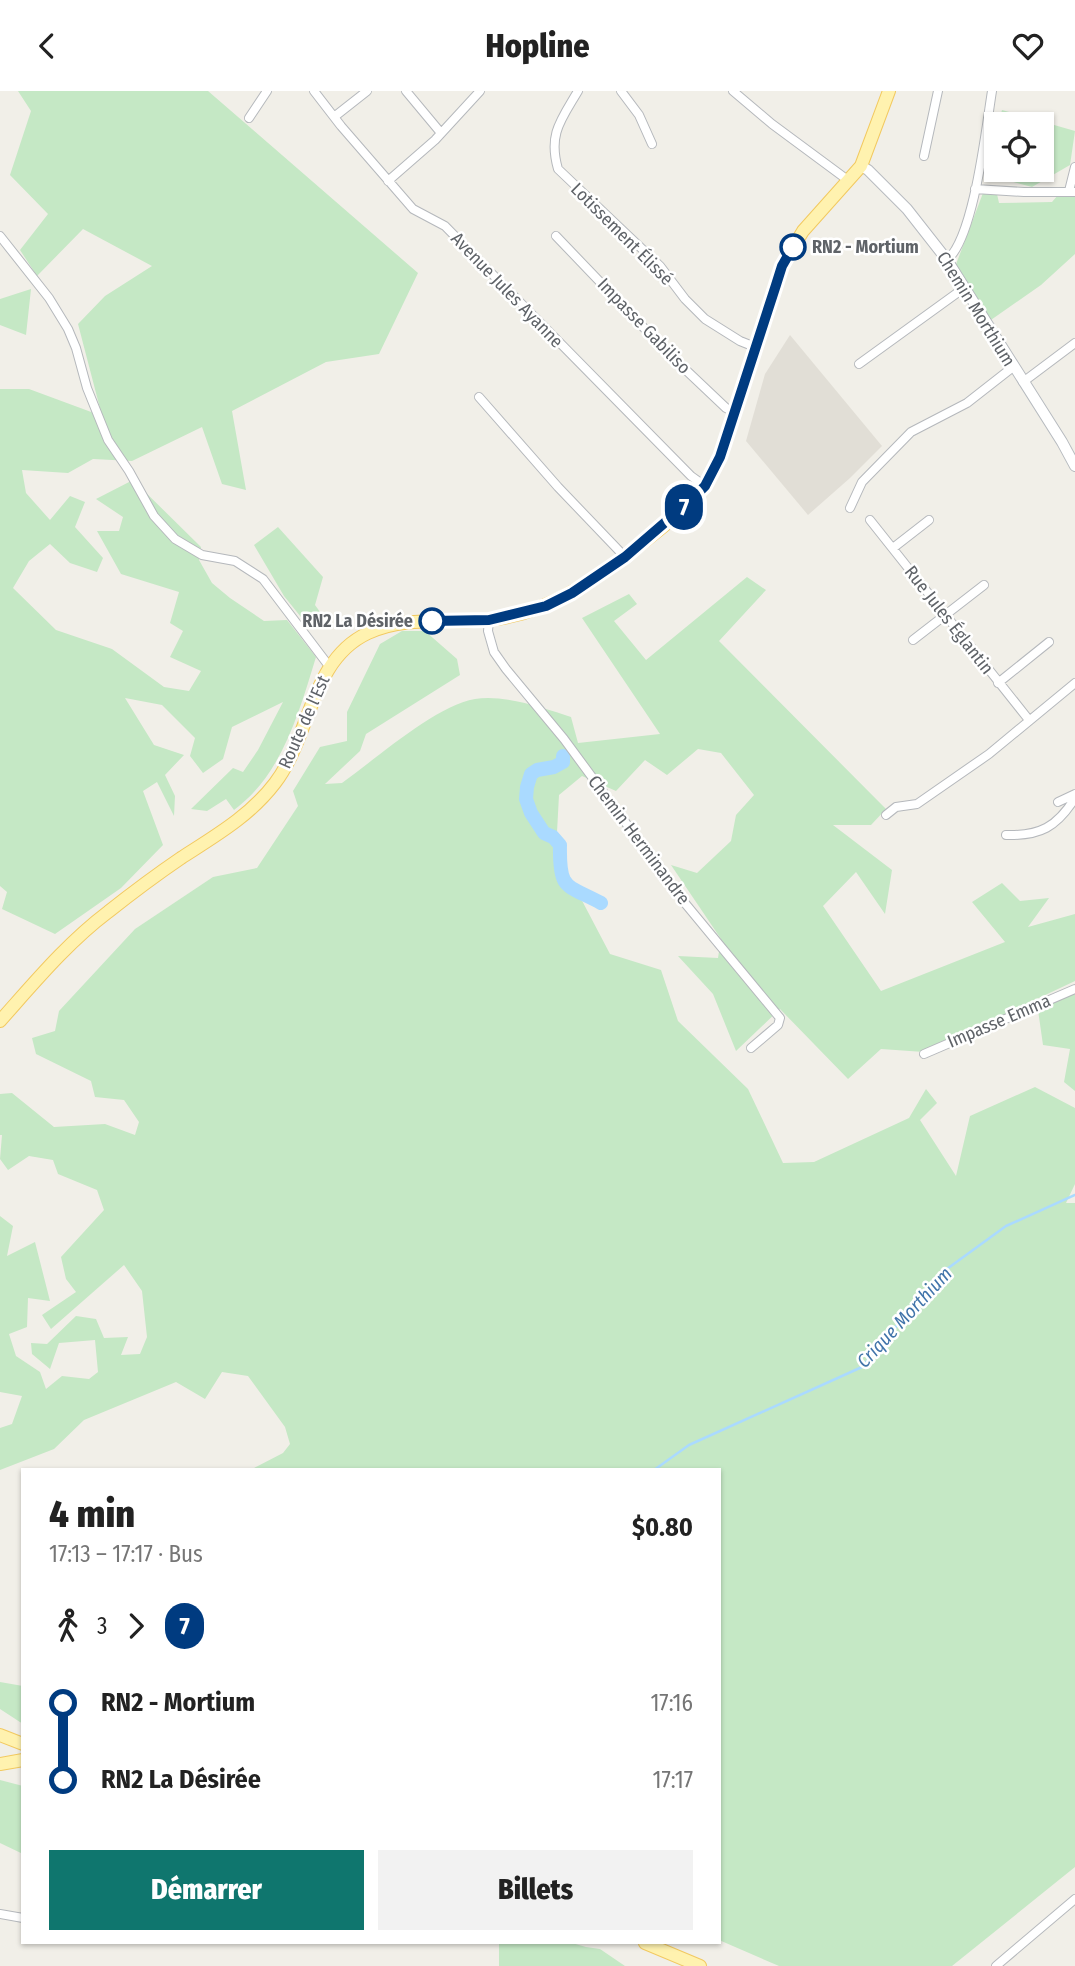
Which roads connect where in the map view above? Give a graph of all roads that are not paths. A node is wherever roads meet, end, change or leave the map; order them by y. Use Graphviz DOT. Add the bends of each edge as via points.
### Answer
graph roads {
  1 [pos="267,91"];
  2 [pos="314,91"];
  3 [pos="367,91"];
  4 [pos="406,91"];
  5 [pos="480,91"];
  6 [pos="578,91"];
  7 [pos="621,91"];
  8 [pos="733,91"];
  9 [pos="889,91"];
  10 [pos="938,91"];
  11 [pos="992,91"];
  12 [pos="334,117"];
  13 [pos="249,118"];
  14 [pos="441,133"];
  15 [pos="652,144"];
  16 [pos="923,156"];
  17 [pos="861,166"];
  18 [pos="1075,167"];
  19 [pos="388,181"];
  20 [pos="849,181"];
  21 [pos="975,189"];
  22 [pos="1072,191"];
  23 [pos="0,236"];
  24 [pos="556,236"];
  25 [pos="947,260"];
  26 [pos="964,288"];
  27 [pos="1075,343"];
  28 [pos="755,347"];
  29 [pos="859,364"];
  30 [pos="1013,367"];
  31 [pos="1023,382"];
  32 [pos="480,397"];
  33 [pos="736,412"];
  34 [pos="1075,466"];
  35 [pos="705,486"];
  36 [pos="850,508"];
  37 [pos="870,520"];
  38 [pos="929,520"];
  39 [pos="892,548"];
  40 [pos="625,557"];
  41 [pos="984,585"];
  42 [pos="945,614"];
  43 [pos="489,620"];
  44 [pos="913,640"];
  45 [pos="1049,642"];
  46 [pos="329,666"];
  47 [pos="998,683"];
  48 [pos="1075,683"];
  49 [pos="1029,720"];
  50 [pos="1075,796"];
  51 [pos="1059,802"];
  52 [pos="886,815"];
  53 [pos="1006,835"];
  54 [pos="1075,989"];
  55 [pos="0,1021"];
  56 [pos="751,1048"];
  57 [pos="923,1054"];
  58 [pos="0,1735"];
  59 [pos="21,1743"];
  60 [pos="21,1760"];
  61 [pos="0,1764"];
  62 [pos="1075,1899"];
  63 [pos="0,1914"];
  64 [pos="21,1918"];
  65 [pos="647,1944"];
  66 [pos="700,1966"];
  67 [pos="996,1966"];
  1 -- 13 [label="street"];
  2 -- 12 [label="street, Avenue Jules Ayanne"];
  3 -- 12 [label="street"];
  4 -- 14 [label="street"];
  5 -- 14 [label="street"];
  6 -- 28 [label="street, Lotissement Élissé" via="555,129 553,151 558,169 660,266 705,319"];
  7 -- 15 [label="street"];
  8 -- 20 [label="street"];
  9 -- 17 [label="main road, Route de l'Est"];
  10 -- 16 [label="street"];
  11 -- 21 [label="street"];
  12 -- 19 [label="street, Avenue Jules Ayanne"];
  14 -- 19 [label="street"];
  17 -- 20 [label="main road, Route de l'Est"];
  17 -- 25 [label="street, Chemin Morthium" via="907,209"];
  18 -- 22 [label="street"];
  19 -- 35 [label="street, Avenue Jules Ayanne" via="414,209 445,226 621,407"];
  20 -- 28 [label="main road, Route de l'Est" via="803,231 782,266"];
  21 -- 22 [label="street"];
  21 -- 25 [label="street" via="966,226"];
  23 -- 46 [label="street" via="68,329 108,440 155,516 175,539 202,555 235,561 263,579"];
  24 -- 33 [label="street, Impasse Gabiliso" via="669,354 726,408"];
  25 -- 26 [label="street, Chemin Morthium"];
  26 -- 29 [label="street"];
  26 -- 30 [label="street, Chemin Morthium"];
  27 -- 31 [label="street"];
  28 -- 33 [label="main road, Route de l'Est"];
  30 -- 31 [label="street, Chemin Morthium"];
  30 -- 36 [label="street" via="967,403 911,432 862,482"];
  31 -- 34 [label="street, Chemin Morthium"];
  32 -- 40 [label="street"];
  33 -- 35 [label="main road, Route de l'Est"];
  35 -- 40 [label="main road, Route de l'Est"];
  37 -- 39 [label="street, Rue Jules Églantin"];
  38 -- 39 [label="street"];
  39 -- 42 [label="street, Rue Jules Églantin"];
  40 -- 43 [label="main road, Route de l'Est" via="546,606"];
  41 -- 42 [label="street"];
  42 -- 44 [label="street"];
  42 -- 47 [label="street, Rue Jules Églantin"];
  43 -- 46 [label="main road, Route de l'Est" via="386,625 352,643"];
  43 -- 56 [label="street, Chemin Herminandre" via="494,652 506,669 565,739 684,902 780,1018"];
  45 -- 47 [label="street"];
  46 -- 55 [label="main road, Route de l'Est" via="298,743 277,781 258,803 77,938"];
  47 -- 49 [label="street, Rue Jules Églantin"];
  48 -- 49 [label="street"];
  49 -- 52 [label="street" via="917,804 896,807"];
  50 -- 51 [label="street"];
  50 -- 53 [label="street" via="1057,822 1044,831"];
  54 -- 57 [label="street, Impasse Emma"];
  58 -- 59 [label="main road"];
  60 -- 61 [label="main road"];
  62 -- 67 [label="street"];
  63 -- 64 [label="street"];
  65 -- 66 [label="main road"];
}
